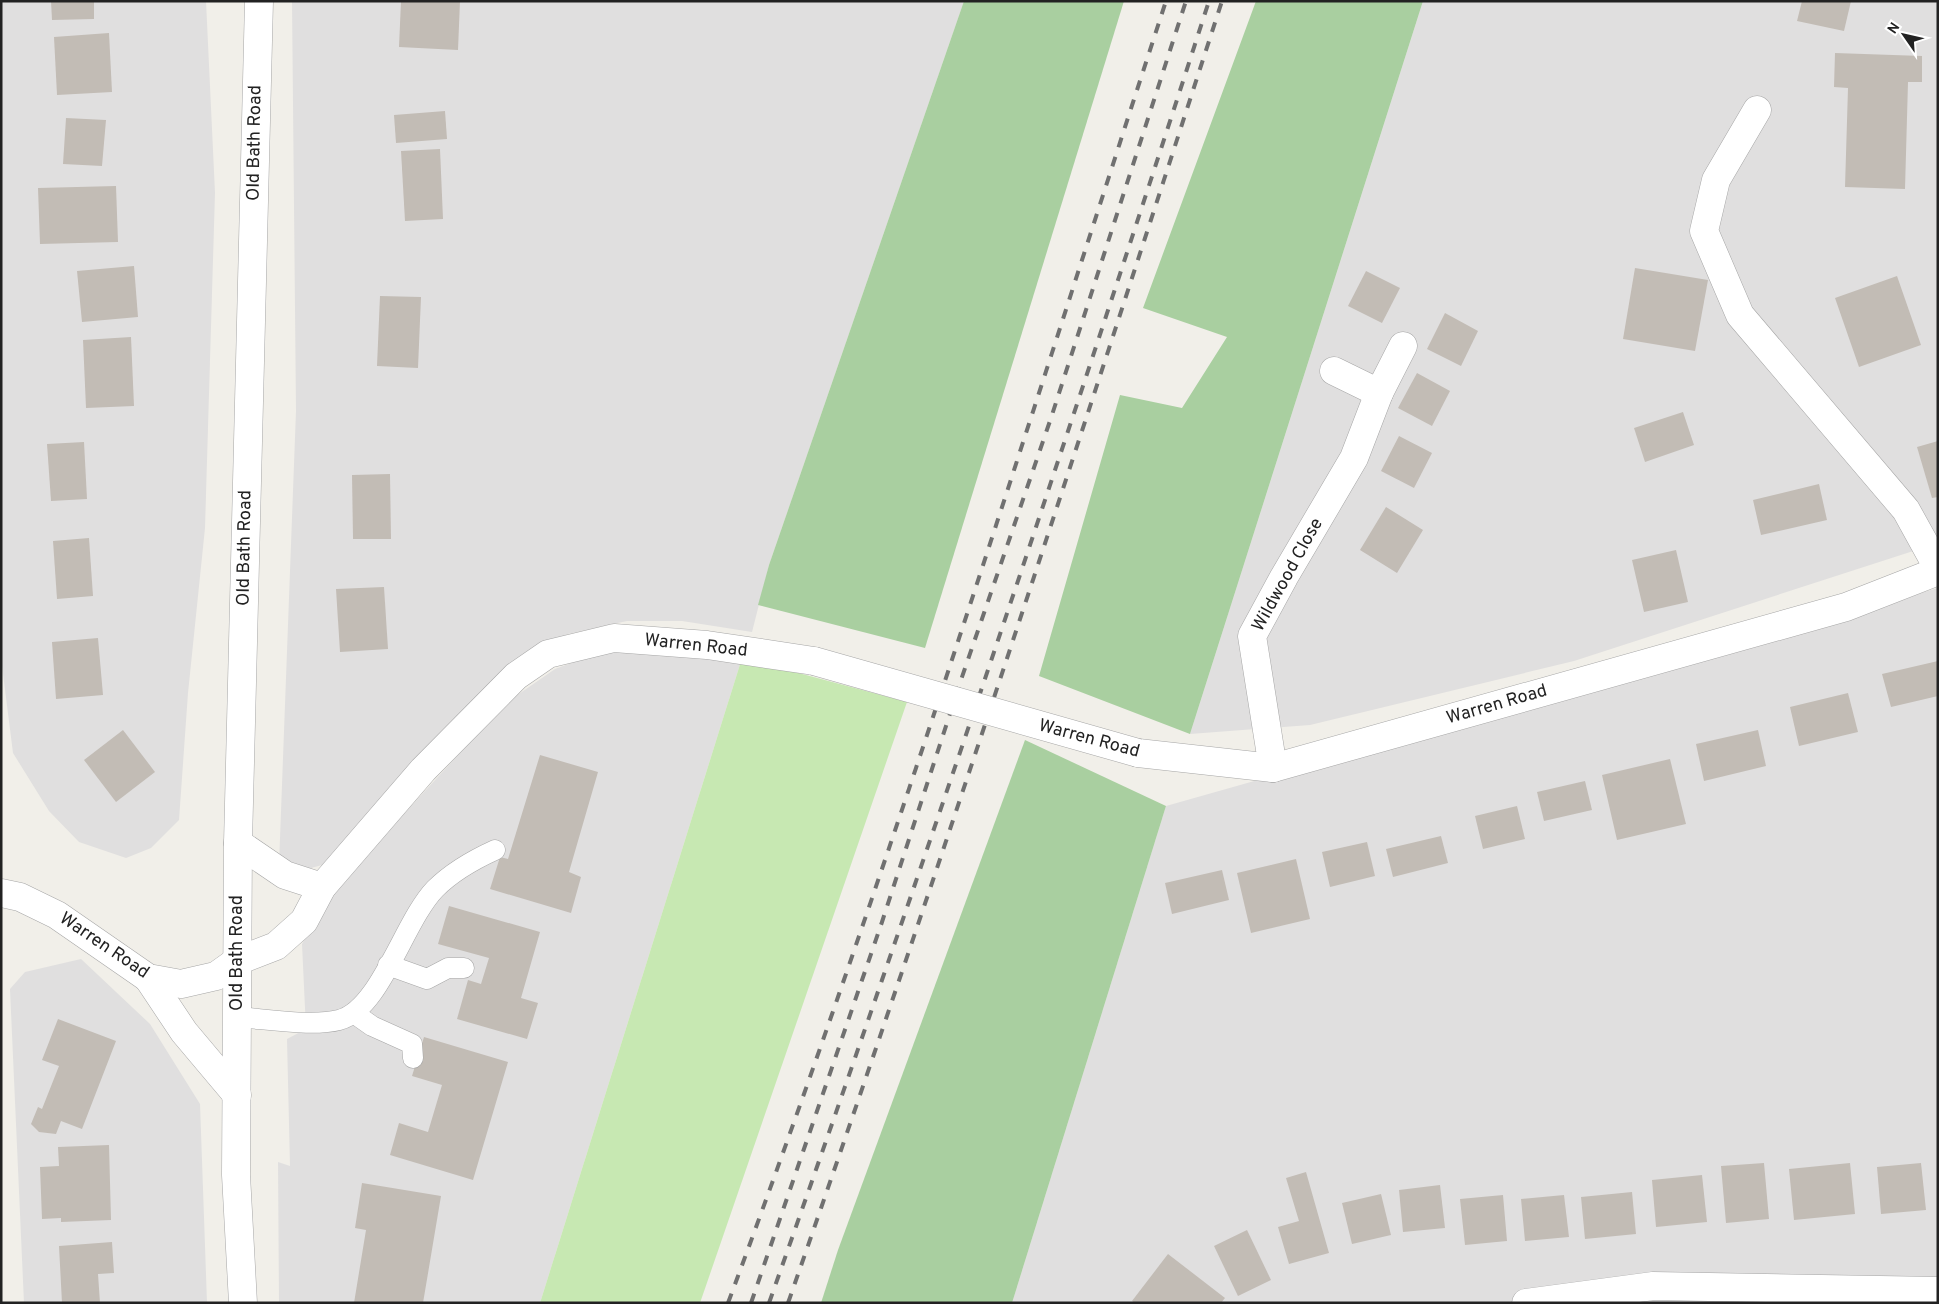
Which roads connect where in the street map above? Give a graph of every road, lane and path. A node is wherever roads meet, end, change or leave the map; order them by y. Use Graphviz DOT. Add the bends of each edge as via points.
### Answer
graph roads {
  1 [pos="259,1"];
  2 [pos="1757,110"];
  3 [pos="1403,346"];
  4 [pos="1334,371"];
  5 [pos="1379,393"];
  6 [pos="1938,570"];
  7 [pos="1273,768"];
  8 [pos="238,842"];
  9 [pos="495,850"];
  10 [pos="322,887"];
  11 [pos="1,893"];
  12 [pos="238,961"];
  13 [pos="388,965"];
  14 [pos="464,968"];
  15 [pos="148,978"];
  16 [pos="355,1014"];
  17 [pos="237,1017"];
  18 [pos="413,1058"];
  19 [pos="237,1095"];
  20 [pos="1938,1291"];
  21 [pos="243,1303"];
  22 [pos="1526,1303"];
  1 -- 8 [label="street, Old Bath Road"];
  2 -- 6 [label="street" via="1716,180 1704,231 1740,315 1906,510"];
  3 -- 5 [label="street, Wildwood Close"];
  4 -- 5 [label="street"];
  5 -- 7 [label="street, Wildwood Close" via="1354,458 1252,636"];
  6 -- 7 [label="street, Warren Road" via="1846,607"];
  7 -- 10 [label="street, Warren Road, bridge" via="1138,754 814,661 707,645 614,638 548,654 516,676 423,770"];
  8 -- 10 [label="street" via="284,875"];
  8 -- 12 [label="street, Old Bath Road"];
  9 -- 13 [label="lane" via="462,865 434,889"];
  10 -- 12 [label="street, Warren Road" via="304,921 276,946"];
  11 -- 15 [label="street, Warren Road" via="20,897 57,914"];
  12 -- 15 [label="street, Warren Road" via="216,976 181,984"];
  12 -- 17 [label="street, Old Bath Road"];
  13 -- 14 [label="lane" via="427,979 448,968"];
  13 -- 16 [label="lane" via="368,1000"];
  15 -- 19 [label="street" via="184,1032"];
  16 -- 17 [label="lane" via="323,1022"];
  16 -- 18 [label="lane" via="372,1026 412,1044"];
  17 -- 19 [label="street, Old Bath Road"];
  19 -- 21 [label="street, Old Bath Road" via="236,1175"];
  20 -- 22 [label="street" via="1653,1286"];
}
